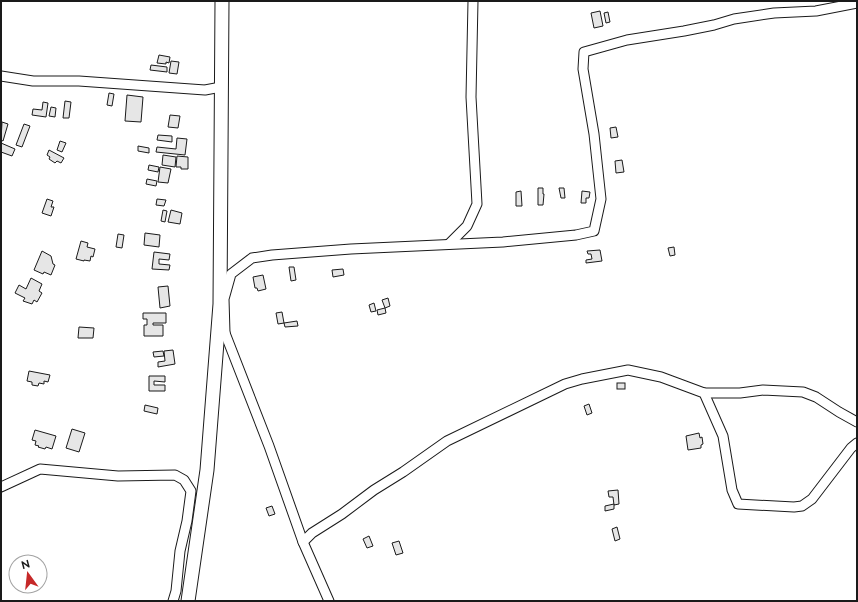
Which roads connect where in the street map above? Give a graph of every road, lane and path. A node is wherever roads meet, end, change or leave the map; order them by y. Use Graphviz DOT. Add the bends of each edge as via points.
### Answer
graph roads {
  1 [pos="222,1"];
  2 [pos="473,1"];
  3 [pos="857,3"];
  4 [pos="1,76"];
  5 [pos="221,87"];
  6 [pos="449,244"];
  7 [pos="219,316"];
  8 [pos="225,333"];
  9 [pos="704,393"];
  10 [pos="857,422"];
  11 [pos="857,443"];
  12 [pos="1,487"];
  13 [pos="303,542"];
  14 [pos="173,601"];
  15 [pos="188,601"];
  16 [pos="329,601"];
  1 -- 5 [label="highway"];
  2 -- 6 [label="street" via="471,97 477,204 467,226"];
  3 -- 6 [label="street" via="816,11 734,19 684,31 627,40 584,52 583,69 601,198 594,232"];
  4 -- 5 [label="street" via="33,81 79,81 205,90"];
  5 -- 7 [label="highway"];
  6 -- 8 [label="street" via="252,258 231,274 224,299"];
  7 -- 8 [label="street"];
  7 -- 15 [label="highway" via="207,470"];
  8 -- 13 [label="street"];
  9 -- 10 [label="street" via="763,390 803,392"];
  9 -- 11 [label="street" via="723,436 732,490 738,504 802,506 812,499"];
  9 -- 13 [label="street" via="661,377 628,370 564,384 447,441 312,533"];
  12 -- 14 [label="street" via="40,469 118,476 175,475 184,480 191,491"];
  13 -- 16 [label="street"];
}
